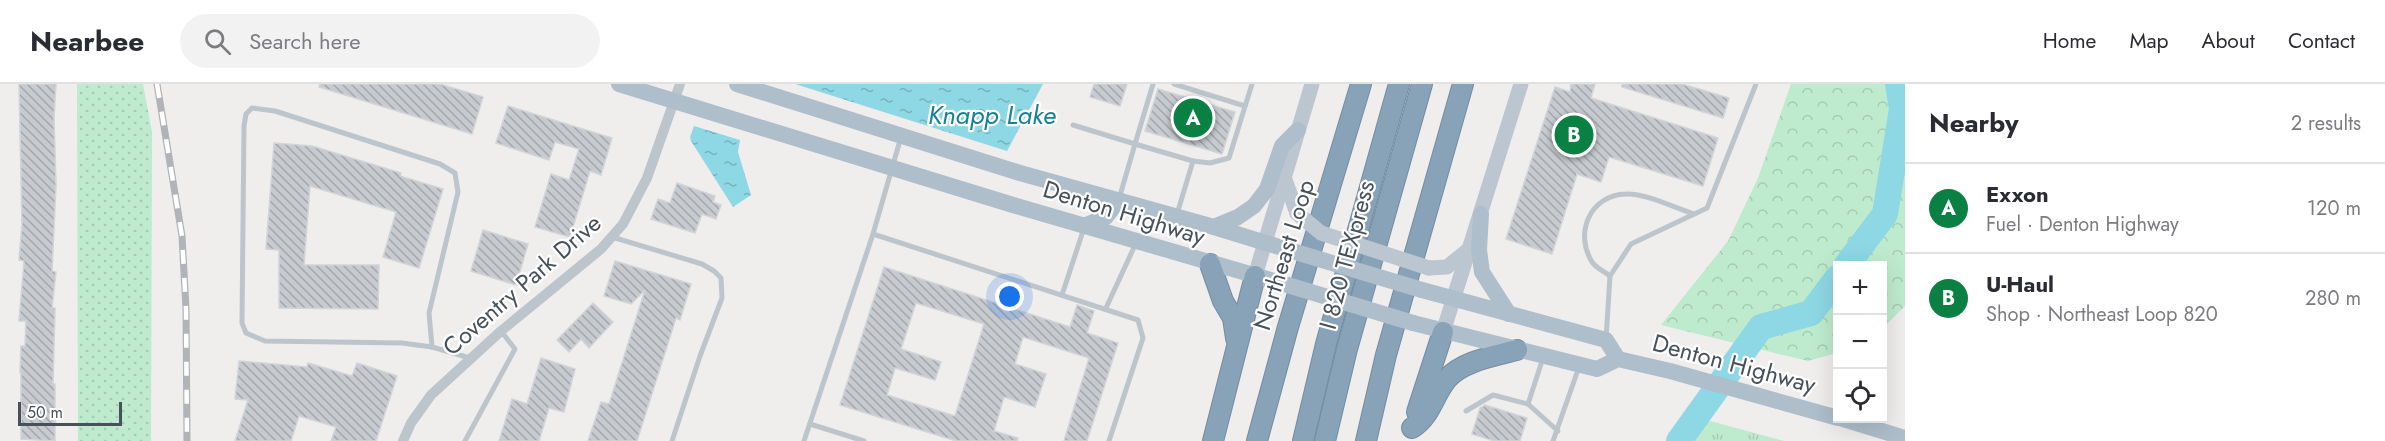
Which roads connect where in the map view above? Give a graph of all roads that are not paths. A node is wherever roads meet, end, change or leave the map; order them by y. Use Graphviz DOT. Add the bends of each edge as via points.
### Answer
graph roads {
  1 [pos="619,84"];
  2 [pos="680,84"];
  3 [pos="737,84"];
  4 [pos="1153,84"];
  5 [pos="1174,84"];
  6 [pos="1252,84"];
  7 [pos="1312,84"];
  8 [pos="1361,84"];
  9 [pos="1399,84"];
  10 [pos="1422,84"];
  11 [pos="1462,84"];
  12 [pos="1521,84"];
  13 [pos="1756,84"];
  14 [pos="676,101"];
  15 [pos="1245,106"];
  16 [pos="1073,126"];
  17 [pos="1298,130"];
  18 [pos="901,136"];
  19 [pos="1135,144"];
  20 [pos="1193,161"];
  21 [pos="892,169"];
  22 [pos="1284,177"];
  23 [pos="1119,200"];
  24 [pos="1481,214"];
  25 [pos="1694,214"];
  26 [pos="1177,216"];
  27 [pos="1084,226"];
  28 [pos="1214,227"];
  29 [pos="873,234"];
  30 [pos="612,237"];
  31 [pos="1137,242"];
  32 [pos="1264,243"];
  33 [pos="1469,250"];
  34 [pos="1210,264"];
  35 [pos="1255,276"];
  36 [pos="1610,276"];
  37 [pos="1062,296"];
  38 [pos="1452,299"];
  39 [pos="1106,308"];
  40 [pos="1509,314"];
  41 [pos="501,331"];
  42 [pos="1443,332"];
  43 [pos="1606,340"];
  44 [pos="1237,343"];
  45 [pos="432,347"];
  46 [pos="1516,350"];
  47 [pos="1544,356"];
  48 [pos="471,358"];
  49 [pos="1626,361"];
  50 [pos="1580,365"];
  51 [pos="1528,404"];
  52 [pos="1466,411"];
  53 [pos="1833,416"];
  54 [pos="1856,423"];
  55 [pos="810,424"];
  56 [pos="1558,431"];
  57 [pos="1411,435"];
  58 [pos="1905,438"];
  59 [pos="403,441"];
  60 [pos="465,441"];
  61 [pos="672,441"];
  62 [pos="804,441"];
  63 [pos="864,441"];
  64 [pos="1109,441"];
  65 [pos="1213,441"];
  66 [pos="1257,441"];
  67 [pos="1303,441"];
  68 [pos="1325,441"];
  69 [pos="1366,441"];
  70 [pos="1553,441"];
  1 -- 14 [label="main road, Denton Highway"];
  2 -- 14 [label="street, Coventry Park Drive"];
  3 -- 18 [label="main road, Denton Highway"];
  4 -- 19 [label="lane"];
  5 -- 15 [label="lane"];
  6 -- 15 [label="lane"];
  7 -- 17 [label="main road"];
  8 -- 66 [label="highway, Northeast Loop"];
  9 -- 67 [label="highway, I 820 TEXpress"];
  10 -- 68 [label="highway, I 820 TEXpress"];
  11 -- 69 [label="highway"];
  12 -- 24 [label="main road"];
  13 -- 25 [label="lane" via="1707,208"];
  14 -- 21 [label="main road, Denton Highway"];
  14 -- 30 [label="street, Coventry Park Drive" via="647,178"];
  15 -- 20 [label="lane" via="1229,158 1210,163"];
  16 -- 19 [label="lane"];
  17 -- 22 [label="main road"];
  17 -- 28 [label="main road" via="1282,146 1267,189 1254,206 1238,218"];
  18 -- 21 [label="lane"];
  18 -- 23 [label="main road, Denton Highway"];
  19 -- 20 [label="lane"];
  19 -- 23 [label="lane"];
  20 -- 26 [label="lane"];
  21 -- 27 [label="main road, Denton Highway"];
  21 -- 29 [label="lane"];
  22 -- 32 [label="main road"];
  22 -- 33 [label="main road, bridge" via="1297,213 1321,234 1429,268 1447,267"];
  23 -- 26 [label="main road, Denton Highway"];
  23 -- 27 [label="main road" via="1106,217"];
  24 -- 33 [label="main road"];
  24 -- 40 [label="main road" via="1482,272"];
  25 -- 36 [label="lane" via="1632,244"];
  25 -- 36 [label="lane" via="1626,194 1598,204 1588,215 1586,250 1593,264"];
  26 -- 28 [label="main road, Denton Highway"];
  27 -- 31 [label="main road, Denton Highway"];
  27 -- 37 [label="lane"];
  28 -- 32 [label="main road, Denton Highway"];
  29 -- 37 [label="lane"];
  29 -- 55 [label="lane"];
  30 -- 41 [label="street, Coventry Park Drive"];
  30 -- 61 [label="lane" via="702,264 721,278 722,298"];
  31 -- 34 [label="main road, Denton Highway"];
  31 -- 39 [label="lane"];
  32 -- 35 [label="main road"];
  32 -- 38 [label="main road, Denton Highway, bridge"];
  33 -- 38 [label="main road"];
  34 -- 35 [label="main road, Denton Highway"];
  34 -- 44 [label="highway" via="1233,318"];
  35 -- 42 [label="main road, Denton Highway, bridge"];
  35 -- 44 [label="highway"];
  36 -- 43 [label="lane"];
  37 -- 39 [label="lane"];
  38 -- 40 [label="main road, Denton Highway"];
  38 -- 42 [label="main road"];
  39 -- 64 [label="lane" via="1138,320 1143,338"];
  40 -- 43 [label="main road, Denton Highway"];
  41 -- 48 [label="street, Coventry Park Drive"];
  41 -- 60 [label="lane" via="515,349"];
  42 -- 46 [label="main road, Denton Highway"];
  42 -- 57 [label="highway"];
  43 -- 49 [label="main road, Denton Highway"];
  44 -- 65 [label="highway"];
  45 -- 45 [label="lane" via="381,342 265,341 246,333 242,323 244,126 246,114 252,108 275,111 455,172 458,192 429,314"];
  45 -- 48 [label="lane"];
  46 -- 47 [label="main road, Denton Highway"];
  46 -- 57 [label="highway" via="1470,364 1449,377"];
  47 -- 50 [label="main road, Denton Highway"];
  47 -- 51 [label="lane"];
  48 -- 59 [label="street, Coventry Park Drive" via="430,394"];
  49 -- 50 [label="main road, Denton Highway" via="1597,369"];
  49 -- 53 [label="main road, Denton Highway"];
  50 -- 56 [label="lane"];
  51 -- 52 [label="lane" via="1493,395"];
  51 -- 56 [label="lane"];
  54 -- 58 [label="main road, Denton Highway"];
  55 -- 62 [label="lane"];
  55 -- 63 [label="lane"];
  56 -- 70 [label="lane"];
}
